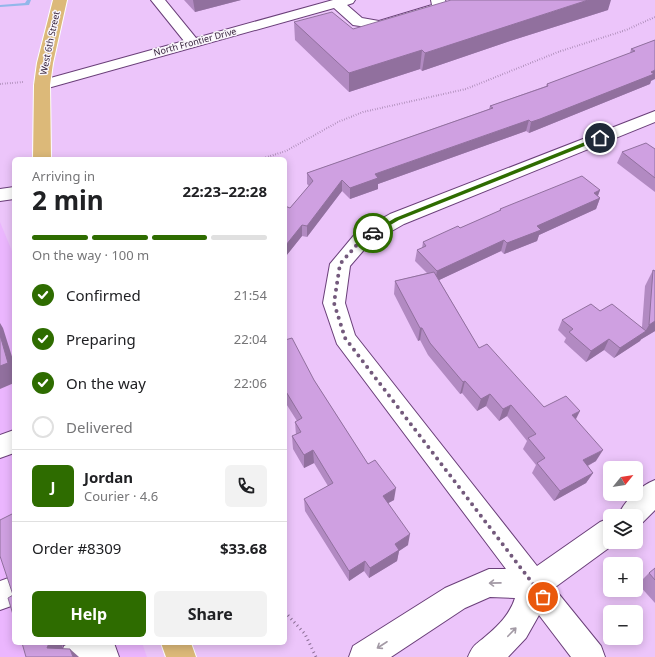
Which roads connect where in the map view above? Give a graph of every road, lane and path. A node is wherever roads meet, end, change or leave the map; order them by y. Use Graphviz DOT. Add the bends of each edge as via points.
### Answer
graph roads {
  1 [pos="60,0"];
  2 [pos="158,0"];
  3 [pos="438,0"];
  4 [pos="342,2"];
  5 [pos="655,17"];
  6 [pos="193,43"];
  7 [pos="42,84"];
  8 [pos="651,122"];
  9 [pos="42,157"];
  10 [pos="267,157"];
  11 [pos="12,193"];
  12 [pos="0,195"];
  13 [pos="12,443"];
  14 [pos="0,447"];
  15 [pos="655,492"];
  16 [pos="638,509"];
  17 [pos="603,536"];
  18 [pos="534,585"];
  19 [pos="12,591"];
  20 [pos="0,596"];
  21 [pos="287,614"];
  22 [pos="96,645"];
  23 [pos="100,645"];
  24 [pos="177,645"];
  25 [pos="75,657"];
  26 [pos="104,657"];
  27 [pos="181,657"];
  28 [pos="316,657"];
  29 [pos="364,657"];
  30 [pos="483,657"];
  31 [pos="590,657"];
  1 -- 7 [label="main road, West 6th Street" via="46,55"];
  2 -- 6 [label="street"];
  3 -- 4 [label="street" via="440,5 437,8 380,25 358,22"];
  4 -- 6 [label="street, North Frontier Drive"];
  5 -- 10 [label="path" via="466,89 363,112 338,122 286,151"];
  6 -- 7 [label="street, North Frontier Drive"];
  7 -- 9 [label="main road, West 6th Street"];
  8 -- 18 [label="street" via="397,219 362,239 340,264 334,303 345,338"];
  11 -- 12 [label="street"];
  13 -- 14 [label="street"];
  15 -- 16 [label="street"];
  17 -- 18 [label="street"];
  18 -- 29 [label="street, one-way" via="489,583 455,598"];
  30 -- 18 [label="street, one-way" via="516,628 525,614"];
  18 -- 31 [label="street"];
  19 -- 20 [label="street"];
  21 -- 28 [label="path" via="305,634"];
  22 -- 25 [label="street"];
  23 -- 26 [label="street"];
  24 -- 27 [label="main road"];
}
